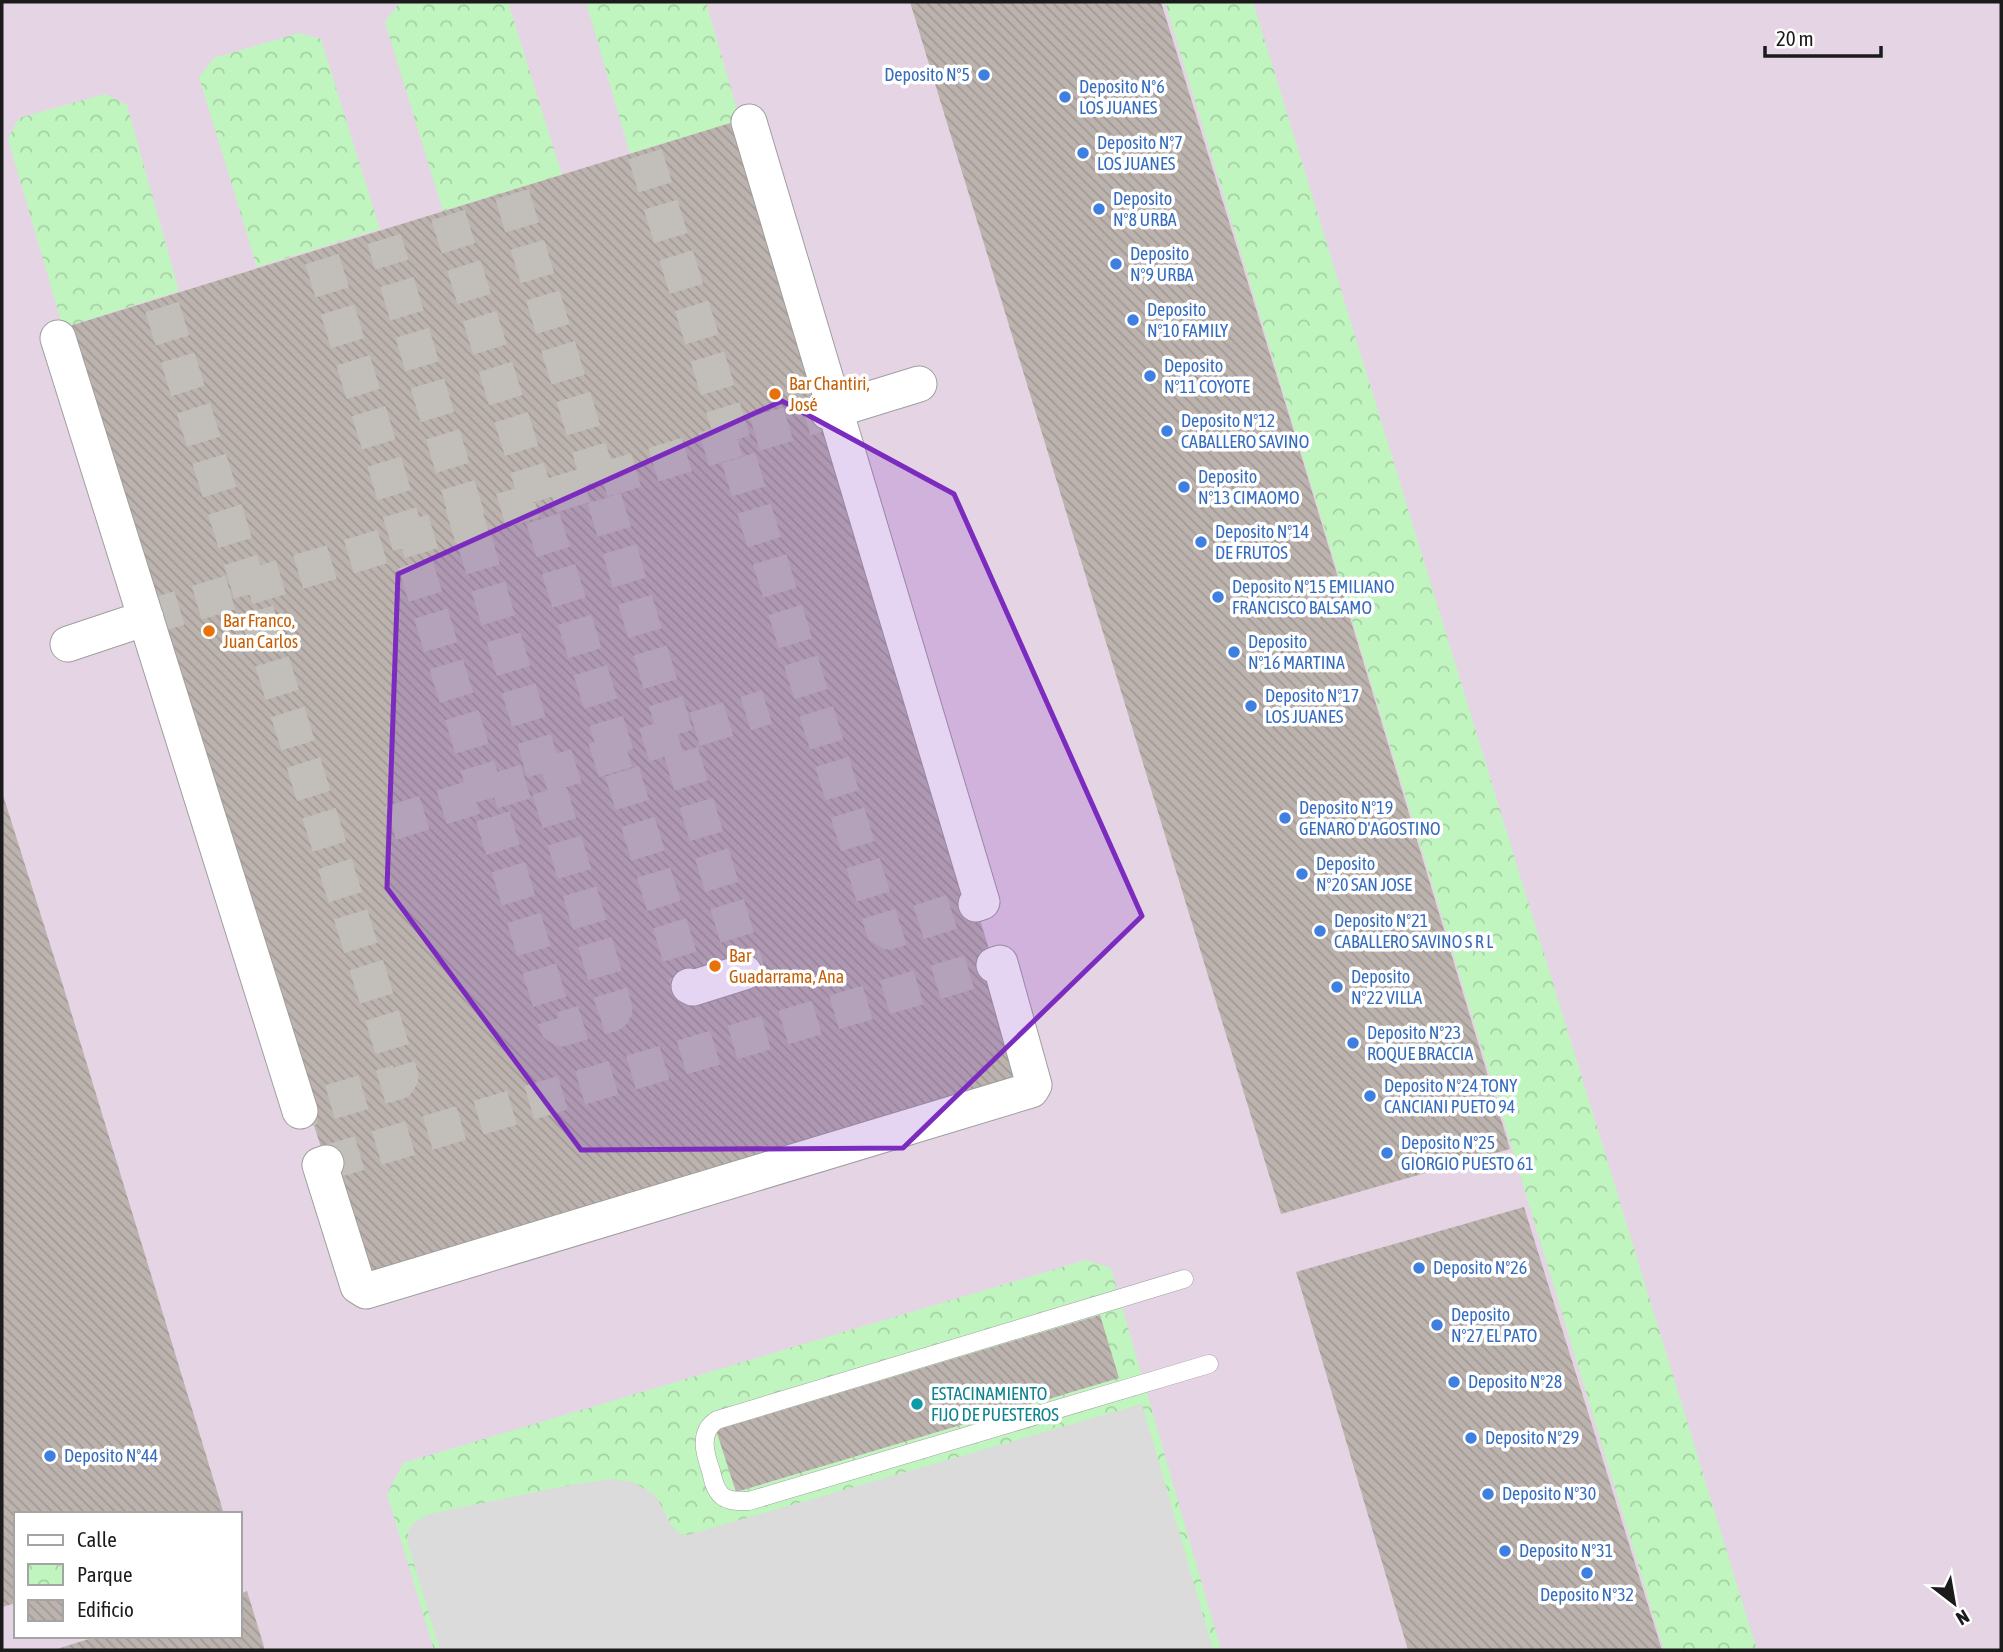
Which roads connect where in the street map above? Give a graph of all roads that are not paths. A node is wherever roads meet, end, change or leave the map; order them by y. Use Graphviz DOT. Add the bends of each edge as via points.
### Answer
graph roads {
  1 [pos="749,122"];
  2 [pos="58,338"];
  3 [pos="919,384"];
  4 [pos="832,411"];
  5 [pos="146,618"];
  6 [pos="68,644"];
  7 [pos="976,904"];
  8 [pos="994,965"];
  9 [pos="744,972"];
  10 [pos="689,986"];
  11 [pos="300,1111"];
  12 [pos="326,1163"];
  13 [pos="1184,1279"];
  14 [pos="1209,1364"];
  1 -- 4 [label="street"];
  2 -- 5 [label="street"];
  3 -- 4 [label="street"];
  4 -- 7 [label="street" via="982,902"];
  5 -- 6 [label="street"];
  5 -- 11 [label="street"];
  8 -- 12 [label="street" via="1000,963 1034,1084 1031,1090 366,1291 358,1286 331,1201 320,1165"];
  9 -- 10 [label="street"];
  13 -- 14 [label="lane" via="717,1420 706,1432 706,1455 720,1494 734,1501 749,1501"];
}
